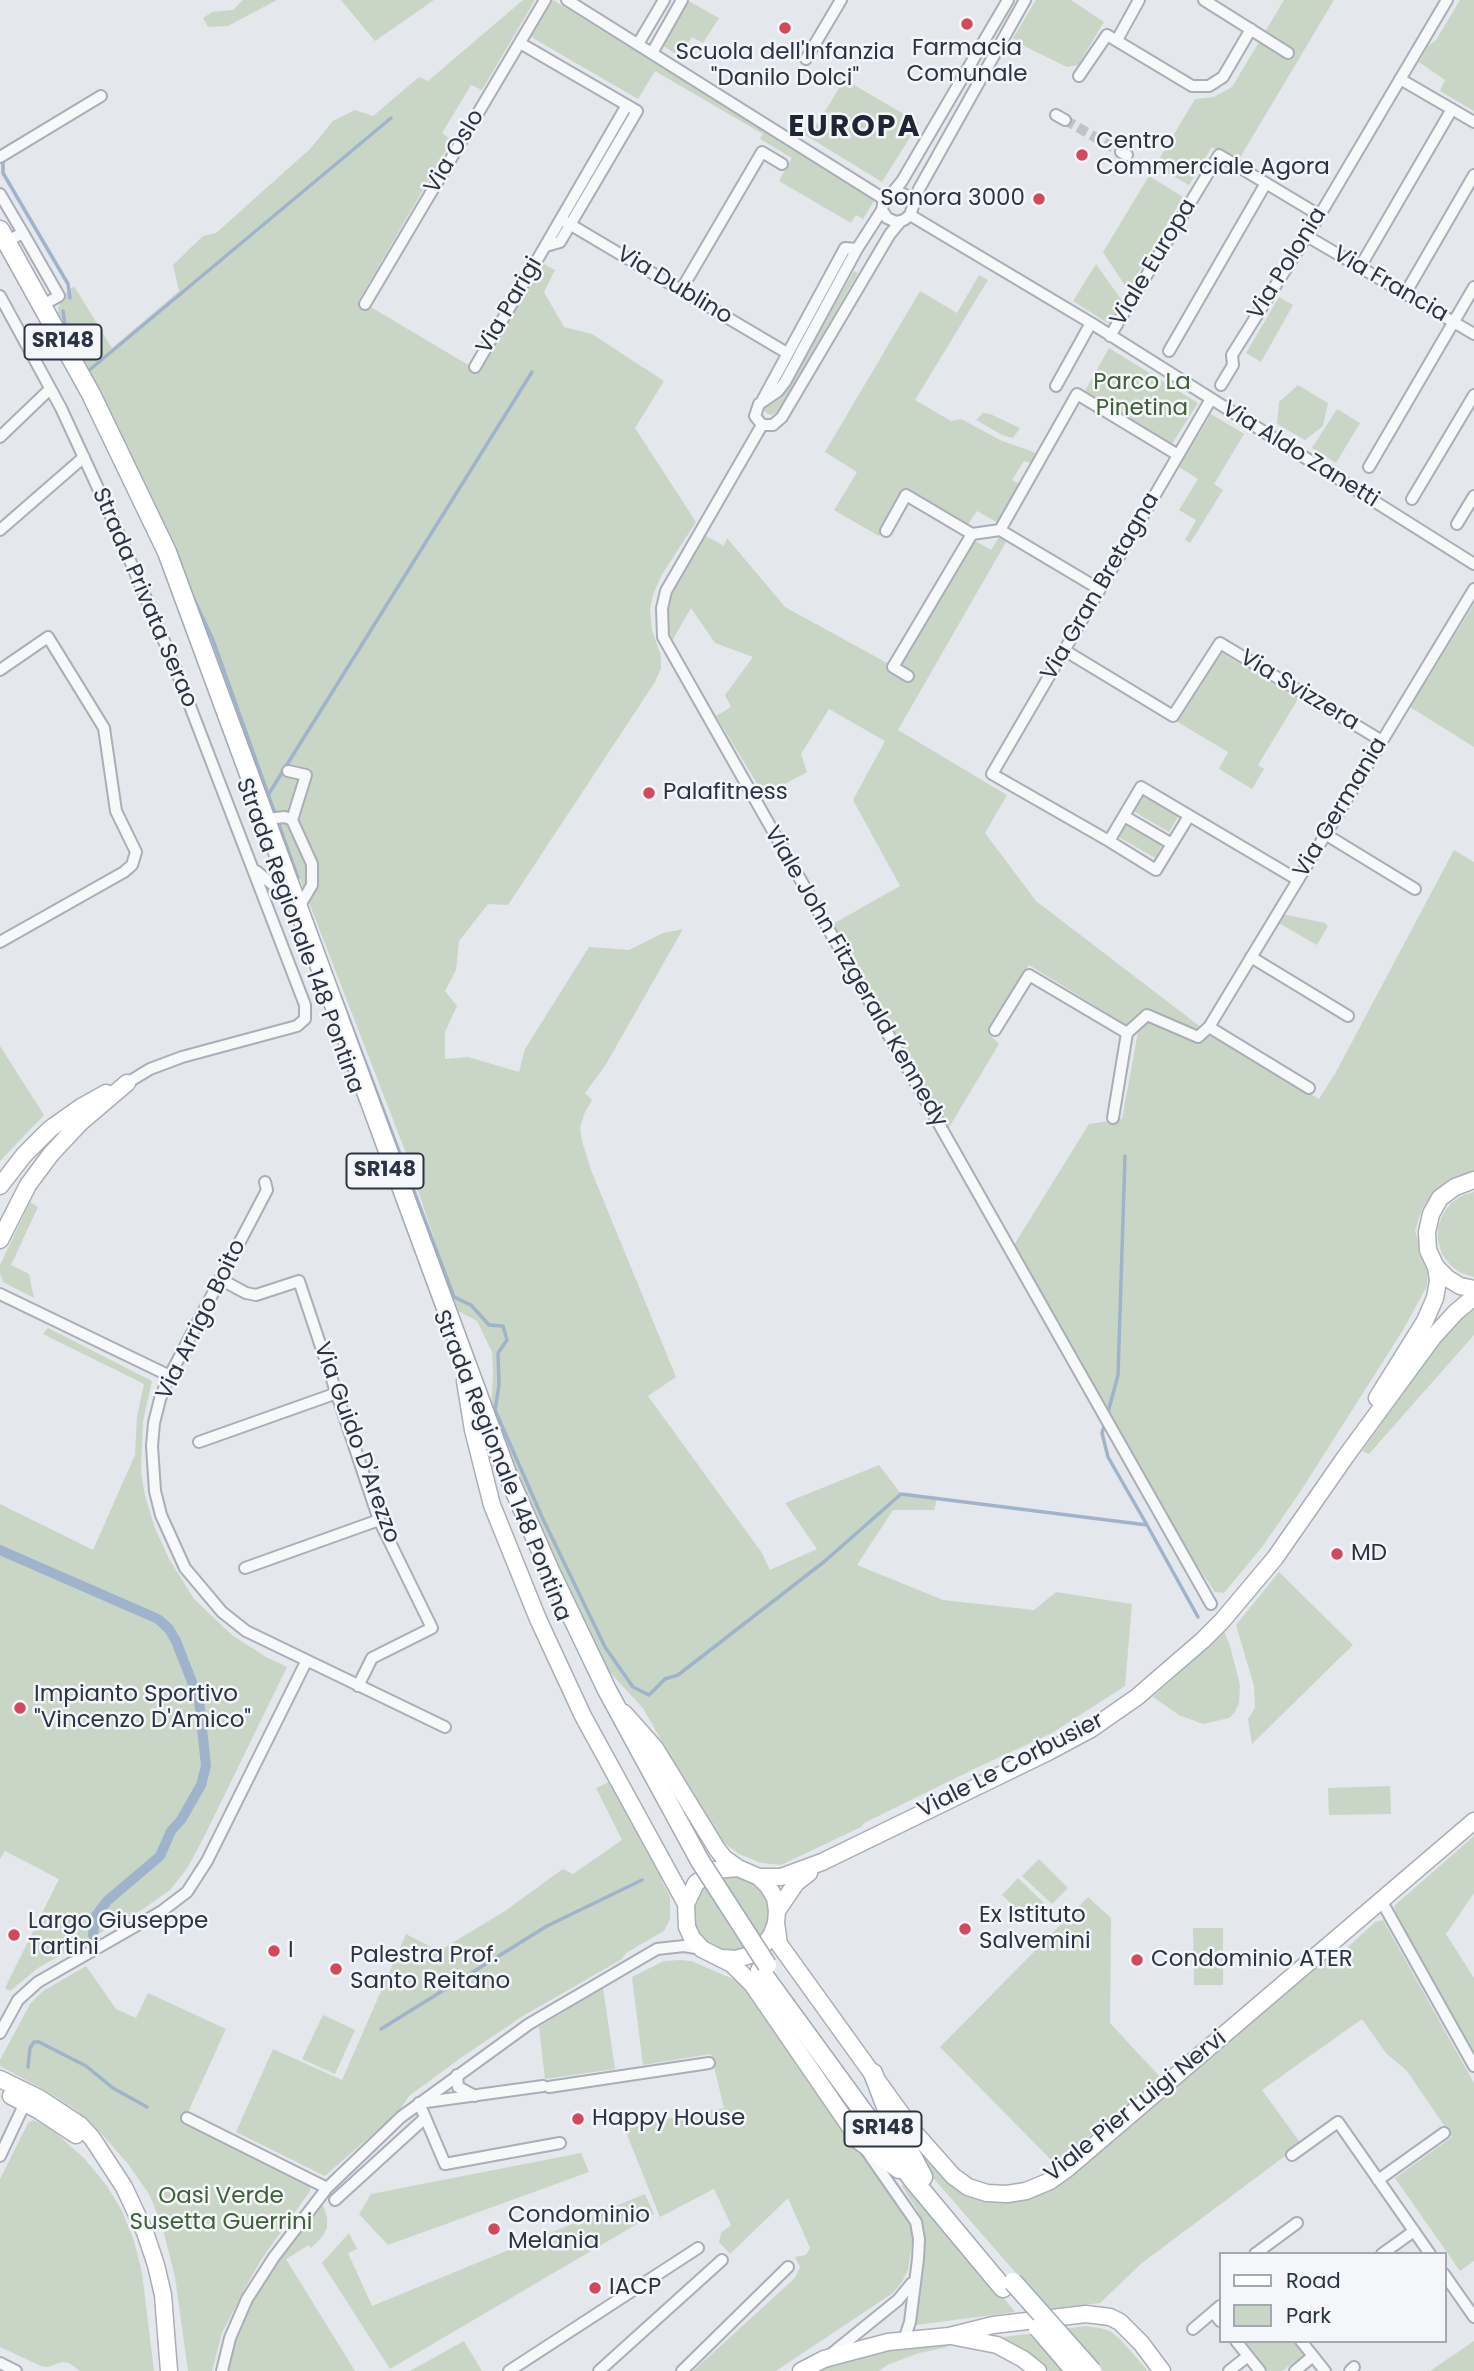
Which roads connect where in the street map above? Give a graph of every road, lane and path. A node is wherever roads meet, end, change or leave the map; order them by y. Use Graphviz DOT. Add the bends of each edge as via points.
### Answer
graph roads {
  1 [pos="545,0"];
  2 [pos="567,0"];
  3 [pos="664,0"];
  4 [pos="682,0"];
  5 [pos="841,0"];
  6 [pos="1008,0"];
  7 [pos="1025,0"];
  8 [pos="1139,0"];
  9 [pos="1204,0"];
  10 [pos="1447,0"];
  11 [pos="1251,29"];
  12 [pos="1117,40"];
  13 [pos="520,43"];
  14 [pos="638,44"];
  15 [pos="652,53"];
  16 [pos="1288,53"];
  17 [pos="806,59"];
  18 [pos="1079,76"];
  19 [pos="1400,79"];
  20 [pos="101,96"];
  21 [pos="1452,109"];
  22 [pos="1474,122"];
  23 [pos="0,158"];
  24 [pos="782,164"];
  25 [pos="1474,175"];
  26 [pos="1266,183"];
  27 [pos="0,194"];
  28 [pos="887,200"];
  29 [pos="912,210"];
  30 [pos="1319,215"];
  31 [pos="566,222"];
  32 [pos="900,222"];
  33 [pos="10,235"];
  34 [pos="1306,235"];
  35 [pos="857,249"];
  36 [pos="1360,267"];
  37 [pos="1474,287"];
  38 [pos="681,290"];
  39 [pos="1405,294"];
  40 [pos="0,296"];
  41 [pos="365,304"];
  42 [pos="1453,322"];
  43 [pos="1091,323"];
  44 [pos="1474,334"];
  45 [pos="1110,336"];
  46 [pos="1169,351"];
  47 [pos="787,353"];
  48 [pos="475,367"];
  49 [pos="1221,385"];
  50 [pos="1056,386"];
  51 [pos="50,389"];
  52 [pos="1474,395"];
  53 [pos="1211,399"];
  54 [pos="761,402"];
  55 [pos="762,425"];
  56 [pos="0,437"];
  57 [pos="1178,455"];
  58 [pos="84,457"];
  59 [pos="121,457"];
  60 [pos="1369,467"];
  61 [pos="1474,496"];
  62 [pos="1412,499"];
  63 [pos="1457,524"];
  64 [pos="0,530"];
  65 [pos="1000,530"];
  66 [pos="886,531"];
  67 [pos="972,534"];
  68 [pos="1474,564"];
  69 [pos="1474,589"];
  70 [pos="1099,590"];
  71 [pos="1064,650"];
  72 [pos="0,670"];
  73 [pos="908,676"];
  74 [pos="1382,741"];
  75 [pos="289,771"];
  76 [pos="1124,816"];
  77 [pos="1189,816"];
  78 [pos="281,818"];
  79 [pos="1325,834"];
  80 [pos="1109,841"];
  81 [pos="1172,844"];
  82 [pos="254,869"];
  83 [pos="1297,880"];
  84 [pos="1415,889"];
  85 [pos="293,901"];
  86 [pos="0,942"];
  87 [pos="1251,957"];
  88 [pos="1348,1016"];
  89 [pos="1209,1027"];
  90 [pos="995,1030"];
  91 [pos="1127,1033"];
  92 [pos="127,1083"];
  93 [pos="1308,1088"];
  94 [pos="1113,1118"];
  95 [pos="1474,1180"];
  96 [pos="265,1182"];
  97 [pos="0,1186"];
  98 [pos="0,1197"];
  99 [pos="16,1206"];
  100 [pos="0,1240"];
  101 [pos="1436,1267"];
  102 [pos="220,1279"];
  103 [pos="1474,1289"];
  104 [pos="0,1294"];
  105 [pos="1474,1297"];
  106 [pos="170,1376"];
  107 [pos="465,1381"];
  108 [pos="337,1393"];
  109 [pos="200,1442"];
  110 [pos="1346,1456"];
  111 [pos="379,1520"];
  112 [pos="244,1568"];
  113 [pos="1211,1604"];
  114 [pos="306,1662"];
  115 [pos="358,1686"];
  116 [pos="607,1689"];
  117 [pos="445,1727"];
  118 [pos="1474,1821"];
  119 [pos="822,1862"];
  120 [pos="697,1863"];
  121 [pos="738,1868"];
  122 [pos="759,1877"];
  123 [pos="1382,1902"];
  124 [pos="685,1904"];
  125 [pos="777,1917"];
  126 [pos="702,1950"];
  127 [pos="722,1958"];
  128 [pos="0,2033"];
  129 [pos="709,2063"];
  130 [pos="1474,2066"];
  131 [pos="873,2073"];
  132 [pos="457,2075"];
  133 [pos="0,2079"];
  134 [pos="0,2091"];
  135 [pos="475,2096"];
  136 [pos="25,2104"];
  137 [pos="419,2104"];
  138 [pos="187,2118"];
  139 [pos="425,2118"];
  140 [pos="1444,2133"];
  141 [pos="859,2140"];
  142 [pos="560,2143"];
  143 [pos="103,2155"];
  144 [pos="1292,2155"];
  145 [pos="0,2156"];
  146 [pos="919,2180"];
  147 [pos="1378,2180"];
  148 [pos="327,2188"];
  149 [pos="335,2200"];
  150 [pos="1297,2223"];
  151 [pos="1414,2231"];
  152 [pos="698,2248"];
  153 [pos="1258,2252"];
  154 [pos="1385,2252"];
  155 [pos="1429,2252"];
  156 [pos="722,2260"];
  157 [pos="788,2267"];
  158 [pos="915,2277"];
  159 [pos="1446,2277"];
  160 [pos="1008,2285"];
  161 [pos="1218,2313"];
  162 [pos="1474,2317"];
  163 [pos="1193,2329"];
  164 [pos="168,2333"];
  165 [pos="949,2336"];
  166 [pos="968,2339"];
  167 [pos="904,2340"];
  168 [pos="1238,2343"];
  169 [pos="1303,2343"];
  170 [pos="1248,2356"];
  171 [pos="1313,2356"];
  172 [pos="824,2359"];
  173 [pos="0,2363"];
  174 [pos="16,2371"];
  175 [pos="169,2371"];
  176 [pos="176,2371"];
  177 [pos="222,2371"];
  178 [pos="509,2371"];
  179 [pos="599,2371"];
  180 [pos="682,2371"];
  181 [pos="801,2371"];
  182 [pos="1038,2371"];
  183 [pos="1075,2371"];
  184 [pos="1092,2371"];
  185 [pos="1151,2371"];
  186 [pos="1162,2371"];
  187 [pos="1229,2371"];
  188 [pos="1260,2371"];
  189 [pos="1295,2371"];
  190 [pos="1325,2371"];
  1 -- 13 [label="street, Via Oslo"];
  2 -- 14 [label="street"];
  3 -- 14 [label="street"];
  4 -- 15 [label="street"];
  5 -- 17 [label="street"];
  6 -- 28 [label="street"];
  7 -- 29 [label="street" via="919,189"];
  8 -- 12 [label="street"];
  9 -- 11 [label="street"];
  10 -- 19 [label="street, Via Polonia"];
  11 -- 12 [label="street" via="1223,77 1209,86 1192,86"];
  11 -- 16 [label="street"];
  12 -- 18 [label="street" via="1107,35"];
  13 -- 31 [label="street, Via Parigi" via="637,111"];
  13 -- 41 [label="street, Via Oslo"];
  14 -- 15 [label="street"];
  15 -- 28 [label="street"];
  19 -- 21 [label="street"];
  19 -- 30 [label="street, Via Polonia"];
  20 -- 23 [label="street"];
  21 -- 22 [label="street"];
  21 -- 36 [label="street"];
  24 -- 38 [label="street" via="762,152"];
  25 -- 39 [label="street"];
  26 -- 30 [label="street"];
  26 -- 45 [label="street, Viale Europa" via="1219,155"];
  26 -- 46 [label="street"];
  27 -- 33 [label="street"];
  28 -- 29 [label="street" via="898,192 908,196"];
  28 -- 32 [label="street" via="887,218"];
  28 -- 35 [label="street"];
  29 -- 32 [label="street, Viale John Fitzgerald Kennedy"];
  29 -- 43 [label="street, Via Aldo Zanetti"];
  30 -- 34 [label="street, Via Polonia"];
  31 -- 38 [label="street, Via Dublino"];
  31 -- 48 [label="street, Via Parigi" via="560,242 545,246"];
  32 -- 55 [label="street, Viale John Fitzgerald Kennedy" via="782,417 774,425"];
  33 -- 59 [label="main road, Strada Regionale 148 Pontina / SR148"];
  34 -- 36 [label="street, Via Francia"];
  34 -- 49 [label="street, Via Polonia" via="1232,355 1233,365"];
  35 -- 47 [label="street" via="845,248"];
  35 -- 54 [label="street" via="785,382"];
  36 -- 39 [label="street, Via Francia"];
  37 -- 42 [label="street"];
  38 -- 47 [label="street, Via Dublino"];
  39 -- 42 [label="street, Via Francia"];
  40 -- 51 [label="street, Strada Privata Serao"];
  42 -- 44 [label="street, Via Francia"];
  42 -- 60 [label="street"];
  43 -- 45 [label="street, Via Aldo Zanetti"];
  43 -- 50 [label="street"];
  45 -- 53 [label="street, Via Aldo Zanetti"];
  47 -- 54 [label="street"];
  51 -- 56 [label="street"];
  51 -- 58 [label="street, Strada Privata Serao"];
  52 -- 62 [label="street"];
  53 -- 57 [label="street, Via Gran Bretagna"];
  53 -- 68 [label="street, Via Aldo Zanetti"];
  54 -- 55 [label="street" via="755,416"];
  55 -- 113 [label="street, Viale John Fitzgerald Kennedy" via="666,590 663,638 984,1191"];
  57 -- 65 [label="street" via="1077,394"];
  57 -- 70 [label="street, Via Gran Bretagna"];
  58 -- 64 [label="street"];
  58 -- 82 [label="street, Strada Privata Serao" via="170,655"];
  59 -- 78 [label="main road, Strada Regionale 148 Pontina / SR148" via="167,552"];
  59 -- 85 [label="main road, Strada Regionale 148 Pontina / SR148"];
  61 -- 63 [label="street"];
  65 -- 67 [label="street"];
  65 -- 70 [label="street"];
  66 -- 67 [label="street" via="906,495"];
  67 -- 73 [label="street" via="893,667"];
  69 -- 74 [label="street, Via Germania"];
  70 -- 71 [label="street, Via Gran Bretagna"];
  71 -- 74 [label="street, Via Svizzera" via="1172,716 1220,643"];
  71 -- 80 [label="street, Via Gran Bretagna" via="992,774"];
  72 -- 86 [label="street" via="48,637 104,728 116,811 135,852 132,865 124,872"];
  74 -- 79 [label="street, Via Germania"];
  75 -- 78 [label="street" via="306,775"];
  76 -- 77 [label="street" via="1142,787"];
  76 -- 80 [label="street"];
  76 -- 81 [label="street"];
  77 -- 81 [label="street"];
  77 -- 83 [label="street"];
  78 -- 85 [label="main road, Strada Regionale 148 Pontina / SR148"];
  78 -- 85 [label="street, Strada Regionale 148 Pontina" via="312,864 312,885"];
  79 -- 83 [label="street, Via Germania"];
  79 -- 84 [label="street"];
  80 -- 81 [label="street" via="1156,870"];
  82 -- 85 [label="street, Strada Privata Serao"];
  82 -- 92 [label="street" via="304,1000 303,1022 182,1057"];
  83 -- 87 [label="street, Via Germania"];
  85 -- 107 [label="main road, Strada Regionale 148 Pontina / SR148" via="361,1105"];
  85 -- 116 [label="main road, Strada Regionale 148 Pontina / SR148" via="508,1476"];
  87 -- 88 [label="street"];
  87 -- 89 [label="street, Via Germania"];
  89 -- 91 [label="street" via="1198,1037 1146,1015"];
  89 -- 93 [label="street"];
  90 -- 91 [label="street" via="1030,975"];
  91 -- 94 [label="street"];
  92 -- 97 [label="street" via="55,1125"];
  92 -- 99 [label="street" via="56,1147"];
  95 -- 101 [label="street, Viale Le Corbusier" via="1455,1186 1430,1214 1426,1232"];
  96 -- 102 [label="street, Via Arrigo Boito" via="267,1190"];
  98 -- 99 [label="street"];
  99 -- 100 [label="street"];
  101 -- 103 [label="street" via="1454,1282"];
  101 -- 110 [label="street, Viale Le Corbusier" via="1436,1298"];
  102 -- 106 [label="street, Via Arrigo Boito"];
  102 -- 108 [label="street, Via Guido D'Arezzo" via="256,1295 299,1281"];
  104 -- 106 [label="street"];
  105 -- 110 [label="street, Viale Le Corbusier" via="1434,1336"];
  106 -- 114 [label="street, Via Arrigo Boito" via="157,1411 152,1447 155,1491 172,1544 185,1568 222,1612 246,1631"];
  107 -- 120 [label="main road, Strada Regionale 148 Pontina / SR148" via="541,1576 611,1721"];
  107 -- 124 [label="street" via="492,1505 538,1619 583,1716"];
  108 -- 109 [label="street"];
  108 -- 111 [label="street, Via Guido D'Arezzo"];
  110 -- 119 [label="street, Viale Le Corbusier" via="1275,1558 1222,1621 1137,1697 1048,1752"];
  111 -- 112 [label="street"];
  111 -- 115 [label="street, Via Guido D'Arezzo" via="432,1628 372,1658"];
  114 -- 115 [label="street, Via Arrigo Boito"];
  114 -- 128 [label="street" via="207,1861 187,1892 162,1912 26,1992"];
  115 -- 117 [label="street, Via Arrigo Boito"];
  116 -- 120 [label="main road, Strada Regionale 148 Pontina / SR148"];
  116 -- 121 [label="street" via="655,1748 717,1849"];
  118 -- 123 [label="street, Viale Pier Luigi Nervi"];
  119 -- 122 [label="street, Viale Le Corbusier" via="781,1877"];
  119 -- 125 [label="street, Viale Le Corbusier" via="796,1883"];
  120 -- 146 [label="main road, Strada Regionale 148 Pontina / SR148" via="764,1967"];
  121 -- 122 [label="street"];
  121 -- 124 [label="street" via="705,1875"];
  122 -- 125 [label="street" via="775,1898"];
  123 -- 130 [label="street"];
  123 -- 131 [label="street, Viale Pier Luigi Nervi" via="1068,2168 1026,2191 987,2193 953,2176 915,2133"];
  124 -- 126 [label="street" via="687,1927"];
  125 -- 127 [label="street" via="771,1937 762,1947 736,1959"];
  125 -- 131 [label="street, Viale Pier Luigi Nervi" via="779,1944"];
  126 -- 127 [label="street"];
  126 -- 132 [label="street" via="684,1946 657,1949 529,2024"];
  127 -- 141 [label="street" via="752,1984"];
  129 -- 135 [label="street"];
  131 -- 146 [label="main road"];
  132 -- 135 [label="street" via="458,2087"];
  132 -- 137 [label="street"];
  133 -- 143 [label="street" via="72,2119"];
  134 -- 136 [label="street"];
  135 -- 137 [label="street"];
  136 -- 143 [label="street"];
  136 -- 145 [label="street"];
  137 -- 139 [label="street"];
  137 -- 148 [label="street"];
  138 -- 148 [label="street"];
  139 -- 142 [label="street" via="445,2164"];
  139 -- 149 [label="street"];
  140 -- 147 [label="street"];
  141 -- 146 [label="main road"];
  141 -- 158 [label="street" via="916,2222"];
  143 -- 164 [label="street" via="145,2232"];
  144 -- 147 [label="street" via="1338,2122"];
  146 -- 160 [label="main road, Strada Regionale 148 Pontina / SR148"];
  147 -- 151 [label="street"];
  148 -- 177 [label="street" via="278,2250 247,2299"];
  150 -- 153 [label="street"];
  151 -- 154 [label="street"];
  151 -- 155 [label="street"];
  152 -- 178 [label="street"];
  156 -- 179 [label="street"];
  157 -- 180 [label="street"];
  158 -- 167 [label="street"];
  158 -- 172 [label="street" via="898,2300"];
  159 -- 162 [label="street"];
  160 -- 183 [label="main road, Strada Regionale 148 Pontina / SR148, bridge"];
  160 -- 184 [label="main road, Strada Regionale 148 Pontina / SR148, bridge"];
  161 -- 163 [label="street"];
  164 -- 175 [label="street"];
  164 -- 176 [label="street"];
  165 -- 166 [label="street"];
  165 -- 167 [label="street"];
  165 -- 186 [label="street" via="993,2325 1099,2315 1120,2322"];
  166 -- 182 [label="street" via="1009,2350"];
  166 -- 185 [label="street" via="1072,2324 1101,2326 1118,2334"];
  167 -- 172 [label="street"];
  168 -- 170 [label="street"];
  169 -- 171 [label="street"];
  170 -- 187 [label="street"];
  170 -- 188 [label="street"];
  171 -- 189 [label="street"];
  171 -- 190 [label="street"];
  172 -- 181 [label="street"];
  173 -- 174 [label="street"];
}
